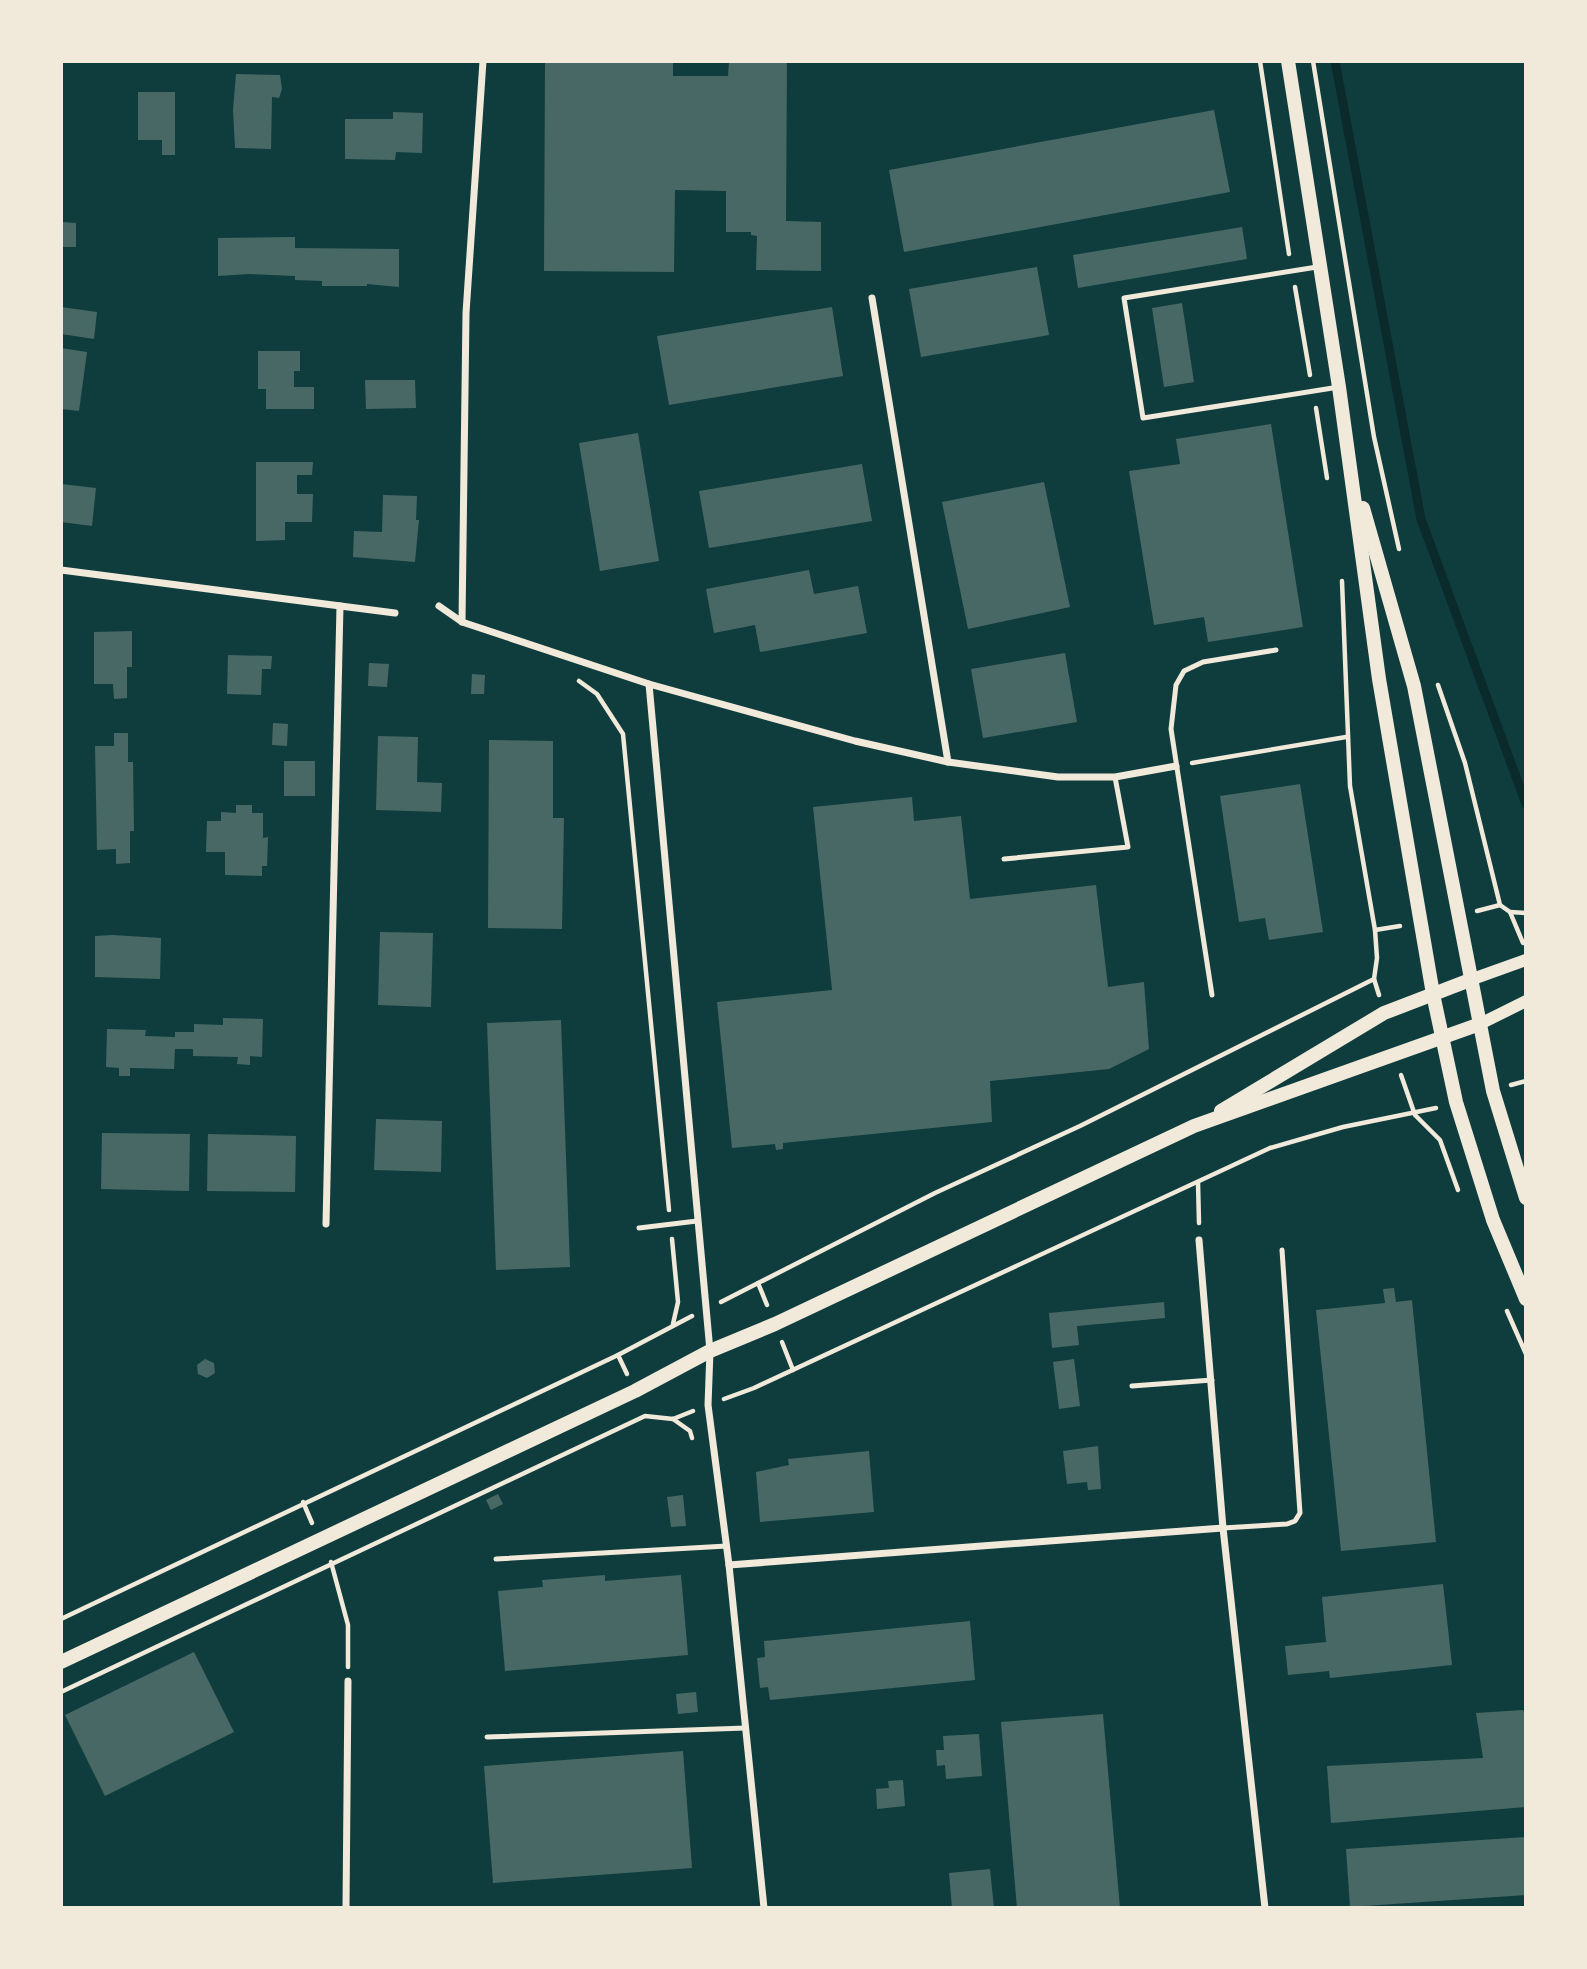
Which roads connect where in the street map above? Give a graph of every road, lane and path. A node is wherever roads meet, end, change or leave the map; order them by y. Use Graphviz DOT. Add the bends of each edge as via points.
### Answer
graph roads {
  1 [pos="483,61"];
  2 [pos="1288,61"];
  3 [pos="1312,61"];
  4 [pos="1320,267"];
  5 [pos="872,298"];
  6 [pos="1339,387"];
  7 [pos="1350,460"];
  8 [pos="1401,556"];
  9 [pos="61,570"];
  10 [pos="340,606"];
  11 [pos="439,607"];
  12 [pos="395,613"];
  13 [pos="462,622"];
  14 [pos="1276,650"];
  15 [pos="570,658"];
  16 [pos="1435,677"];
  17 [pos="649,684"];
  18 [pos="1346,737"];
  19 [pos="948,762"];
  20 [pos="1175,766"];
  21 [pos="1115,777"];
  22 [pos="1004,859"];
  23 [pos="1510,912"];
  24 [pos="1526,914"];
  25 [pos="1526,950"];
  26 [pos="1526,960"];
  27 [pos="1469,980"];
  28 [pos="1433,994"];
  29 [pos="1212,995"];
  30 [pos="1526,1001"];
  31 [pos="1479,1024"];
  32 [pos="1442,1038"];
  33 [pos="1526,1082"];
  34 [pos="1493,1091"];
  35 [pos="1456,1102"];
  36 [pos="1194,1126"];
  37 [pos="1198,1182"];
  38 [pos="1526,1198"];
  39 [pos="697,1221"];
  40 [pos="670,1223"];
  41 [pos="326,1224"];
  42 [pos="639,1228"];
  43 [pos="1199,1240"];
  44 [pos="1282,1250"];
  45 [pos="1526,1299"];
  46 [pos="673,1325"];
  47 [pos="710,1352"];
  48 [pos="1212,1380"];
  49 [pos="1132,1386"];
  50 [pos="708,1405"];
  51 [pos="303,1503"];
  52 [pos="1223,1528"];
  53 [pos="319,1538"];
  54 [pos="727,1546"];
  55 [pos="496,1559"];
  56 [pos="331,1563"];
  57 [pos="729,1565"];
  58 [pos="61,1662"];
  59 [pos="348,1681"];
  60 [pos="61,1692"];
  61 [pos="746,1728"];
  62 [pos="487,1738"];
  63 [pos="346,1908"];
  64 [pos="764,1908"];
  65 [pos="1265,1908"];
  1 -- 13 [label="street" via="466,313"];
  2 -- 4 [label="main road"];
  3 -- 8 [label="path" via="1374,437"];
  4 -- 6 [label="main road"];
  4 -- 6 [label="lane" via="1124,298 1143,418"];
  5 -- 19 [label="street"];
  6 -- 7 [label="main road"];
  7 -- 27 [label="main road" via="1414,687"];
  7 -- 28 [label="main road" via="1379,679"];
  9 -- 10 [label="street"];
  10 -- 12 [label="street"];
  10 -- 41 [label="street"];
  11 -- 13 [label="street"];
  13 -- 15 [label="street"];
  14 -- 20 [label="lane" via="1203,662 1184,671 1176,685 1171,729"];
  15 -- 17 [label="street"];
  15 -- 40 [label="path" via="572,677 597,694 623,734"];
  16 -- 23 [label="path" via="1465,763 1500,905"];
  17 -- 19 [label="street"];
  17 -- 39 [label="street"];
  18 -- 20 [label="path"];
  19 -- 21 [label="street" via="1058,777"];
  20 -- 21 [label="street"];
  20 -- 29 [label="lane"];
  21 -- 22 [label="lane" via="1128,847"];
  23 -- 24 [label="path"];
  23 -- 25 [label="path"];
  26 -- 27 [label="street"];
  27 -- 28 [label="main road"];
  27 -- 31 [label="main road"];
  28 -- 32 [label="main road"];
  28 -- 36 [label="main road" via="1384,1013"];
  30 -- 31 [label="street"];
  31 -- 32 [label="main road"];
  31 -- 34 [label="main road"];
  32 -- 35 [label="main road"];
  32 -- 36 [label="main road"];
  33 -- 34 [label="path"];
  34 -- 38 [label="main road"];
  35 -- 37 [label="path" via="1415,1115 1343,1126 1270,1149"];
  35 -- 45 [label="main road" via="1493,1220"];
  36 -- 47 [label="main road"];
  37 -- 43 [label="path"];
  37 -- 50 [label="path" via="754,1388"];
  39 -- 40 [label="lane"];
  39 -- 47 [label="street"];
  40 -- 42 [label="lane"];
  40 -- 46 [label="path" via="678,1302"];
  43 -- 48 [label="street"];
  44 -- 52 [label="lane" via="1300,1513 1287,1524"];
  47 -- 50 [label="street"];
  47 -- 53 [label="main road"];
  48 -- 49 [label="lane"];
  48 -- 52 [label="street"];
  50 -- 54 [label="street"];
  50 -- 56 [label="path" via="673,1419 645,1416"];
  51 -- 53 [label="path"];
  52 -- 57 [label="street"];
  52 -- 65 [label="street"];
  53 -- 56 [label="path"];
  53 -- 58 [label="main road"];
  54 -- 55 [label="lane"];
  54 -- 57 [label="street"];
  56 -- 59 [label="path" via="348,1625"];
  56 -- 60 [label="path"];
  57 -- 61 [label="street"];
  59 -- 63 [label="street"];
  61 -- 62 [label="lane"];
  61 -- 64 [label="street"];
}
